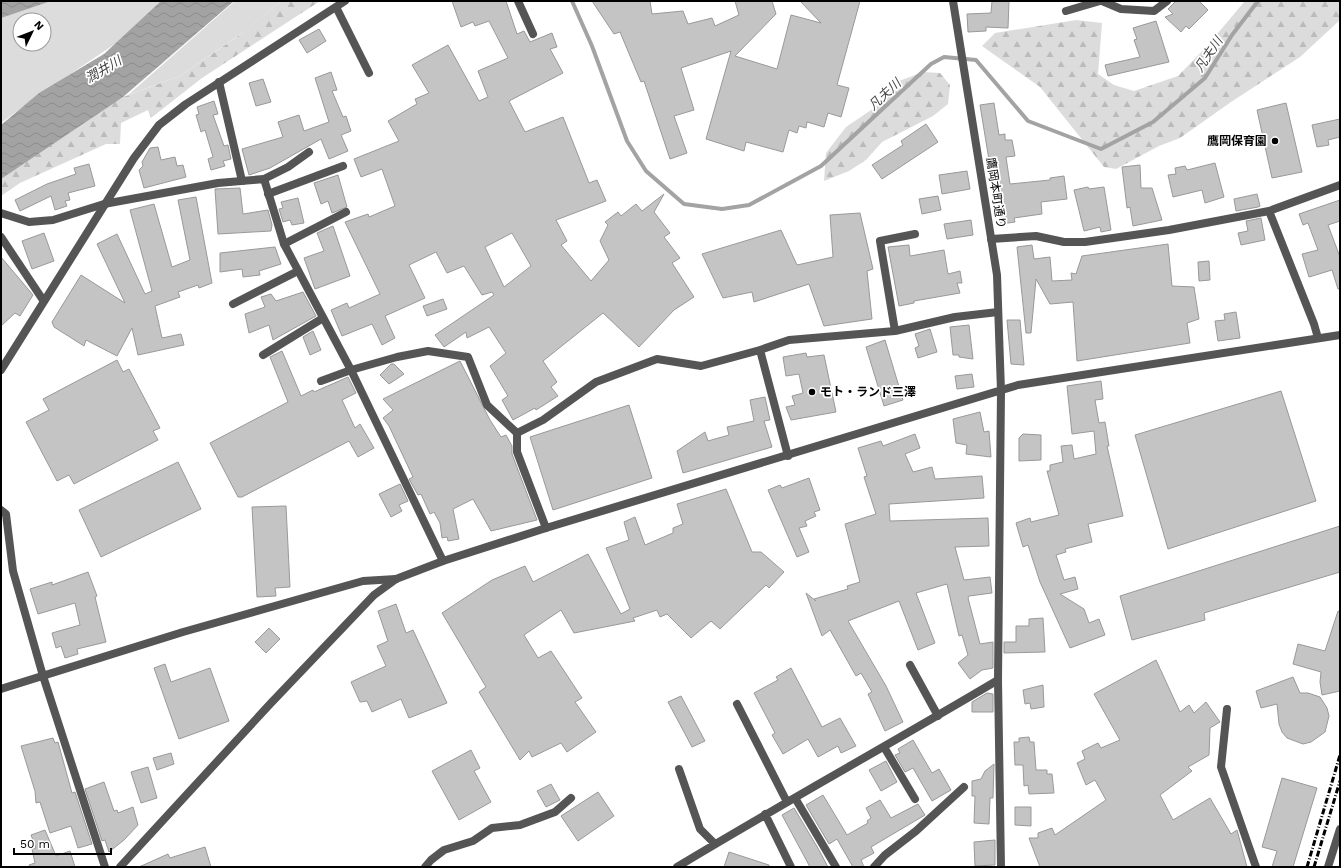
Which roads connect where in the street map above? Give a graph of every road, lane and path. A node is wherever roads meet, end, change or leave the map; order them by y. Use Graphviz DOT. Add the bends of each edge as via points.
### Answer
graph roads {
  1 [pos="345,1"];
  2 [pos="518,1"];
  3 [pos="953,1"];
  4 [pos="1101,1"];
  5 [pos="1167,1"];
  6 [pos="336,7"];
  7 [pos="1066,10"];
  8 [pos="533,34"];
  9 [pos="369,73"];
  10 [pos="219,82"];
  11 [pos="309,152"];
  12 [pos="343,166"];
  13 [pos="264,179"];
  14 [pos="242,180"];
  15 [pos="1340,185"];
  16 [pos="268,194"];
  17 [pos="104,204"];
  18 [pos="1269,211"];
  19 [pos="346,212"];
  20 [pos="1,213"];
  21 [pos="915,234"];
  22 [pos="1,237"];
  23 [pos="991,239"];
  24 [pos="284,244"];
  25 [pos="298,271"];
  26 [pos="43,300"];
  27 [pos="233,304"];
  28 [pos="998,312"];
  29 [pos="323,318"];
  30 [pos="895,331"];
  31 [pos="1340,335"];
  32 [pos="1318,338"];
  33 [pos="760,350"];
  34 [pos="263,355"];
  35 [pos="1,370"];
  36 [pos="351,370"];
  37 [pos="321,380"];
  38 [pos="1001,391"];
  39 [pos="517,433"];
  40 [pos="788,456"];
  41 [pos="1,510"];
  42 [pos="546,528"];
  43 [pos="442,561"];
  44 [pos="396,579"];
  45 [pos="910,665"];
  46 [pos="43,676"];
  47 [pos="998,680"];
  48 [pos="1,689"];
  49 [pos="737,704"];
  50 [pos="1227,709"];
  51 [pos="938,716"];
  52 [pos="884,748"];
  53 [pos="679,769"];
  54 [pos="964,787"];
  55 [pos="571,798"];
  56 [pos="795,798"];
  57 [pos="915,799"];
  58 [pos="787,802"];
  59 [pos="765,814"];
  60 [pos="1340,829"];
  61 [pos="715,844"];
  62 [pos="105,867"];
  63 [pos="120,867"];
  64 [pos="425,867"];
  65 [pos="677,867"];
  66 [pos="791,867"];
  67 [pos="836,867"];
  68 [pos="874,867"];
  69 [pos="1001,867"];
  70 [pos="1256,867"];
  71 [pos="1328,867"];
  1 -- 6 [label="street"];
  2 -- 8 [label="street"];
  3 -- 23 [label="street, 鷹岡本町通り"];
  4 -- 5 [label="street" via="1121,9 1154,11"];
  4 -- 7 [label="street"];
  6 -- 9 [label="street"];
  6 -- 10 [label="street"];
  10 -- 14 [label="street"];
  10 -- 17 [label="street" via="158,125"];
  11 -- 13 [label="street" via="288,167"];
  12 -- 16 [label="street"];
  13 -- 14 [label="street"];
  13 -- 16 [label="street"];
  14 -- 17 [label="street"];
  15 -- 18 [label="street"];
  16 -- 24 [label="street"];
  17 -- 20 [label="street" via="53,220 29,222"];
  17 -- 26 [label="street"];
  18 -- 23 [label="street" via="1222,221 1085,242 1064,242 1036,236"];
  18 -- 32 [label="street"];
  19 -- 24 [label="street"];
  21 -- 30 [label="street" via="880,241"];
  22 -- 26 [label="street"];
  23 -- 28 [label="street, 鷹岡本町通り" via="997,275"];
  24 -- 25 [label="street"];
  25 -- 27 [label="street"];
  25 -- 29 [label="street"];
  26 -- 35 [label="street"];
  28 -- 30 [label="street" via="955,317"];
  28 -- 38 [label="street, 鷹岡本町通り"];
  29 -- 34 [label="street"];
  29 -- 36 [label="street"];
  30 -- 33 [label="street" via="790,340"];
  31 -- 32 [label="street"];
  32 -- 38 [label="street" via="1018,385"];
  33 -- 39 [label="street" via="701,366 658,359 596,382 543,420"];
  33 -- 40 [label="street"];
  36 -- 37 [label="street"];
  36 -- 39 [label="street" via="428,351 468,357 487,405"];
  36 -- 43 [label="street"];
  38 -- 40 [label="street"];
  38 -- 47 [label="street, 鷹岡本町通り"];
  39 -- 42 [label="street" via="517,452"];
  40 -- 42 [label="street"];
  41 -- 46 [label="street" via="6,514 13,571"];
  42 -- 43 [label="street"];
  43 -- 44 [label="street"];
  44 -- 46 [label="street" via="363,581 183,632"];
  44 -- 63 [label="street" via="374,595"];
  45 -- 51 [label="street"];
  46 -- 48 [label="street"];
  46 -- 62 [label="street"];
  47 -- 51 [label="street"];
  47 -- 69 [label="street, 鷹岡本町通り"];
  49 -- 58 [label="street"];
  50 -- 70 [label="street" via="1221,767"];
  51 -- 52 [label="street"];
  52 -- 56 [label="street"];
  52 -- 57 [label="street"];
  53 -- 61 [label="street" via="700,829"];
  54 -- 68 [label="street"];
  55 -- 64 [label="street" via="554,812 520,825 492,828 473,840 444,850"];
  56 -- 58 [label="street"];
  56 -- 67 [label="street"];
  58 -- 59 [label="street"];
  59 -- 61 [label="street"];
  59 -- 66 [label="street"];
  60 -- 71 [label="street"];
  61 -- 65 [label="street"];
}
